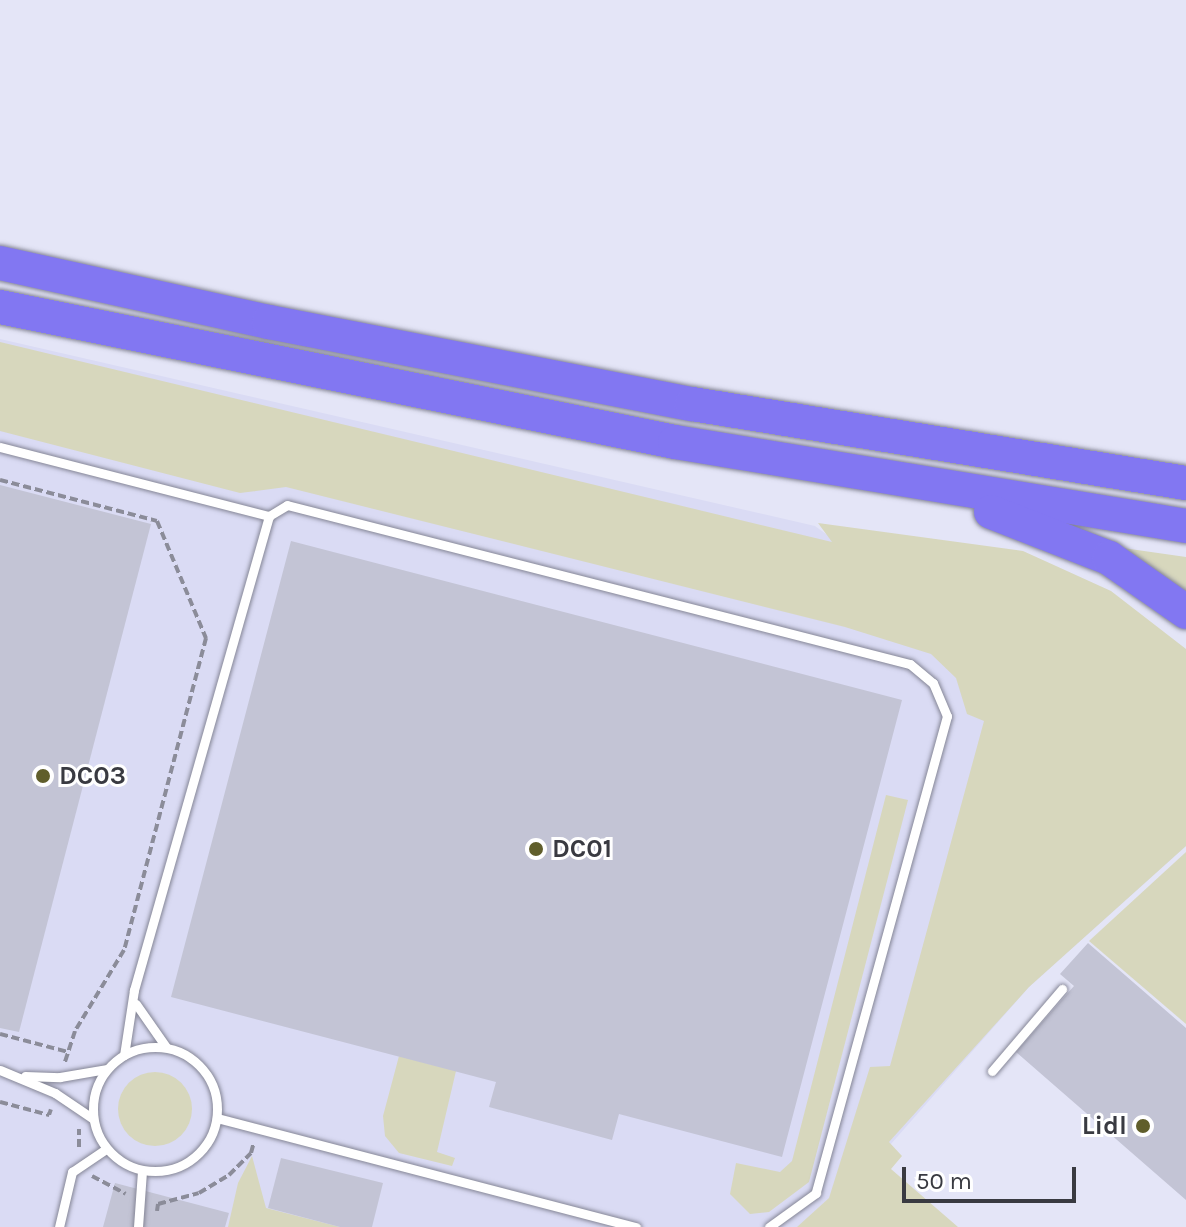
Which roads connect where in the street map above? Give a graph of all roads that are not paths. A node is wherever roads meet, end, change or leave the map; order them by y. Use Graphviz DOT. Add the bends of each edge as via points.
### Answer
graph roads {
  1 [pos="0,263"];
  2 [pos="0,307"];
  3 [pos="0,447"];
  4 [pos="1186,464"];
  5 [pos="1076,467"];
  6 [pos="907,483"];
  7 [pos="1186,483"];
  8 [pos="269,516"];
  9 [pos="1186,526"];
  10 [pos="1186,612"];
  11 [pos="1062,989"];
  12 [pos="136,1004"];
  13 [pos="166,1047"];
  14 [pos="124,1055"];
  15 [pos="107,1069"];
  16 [pos="0,1070"];
  17 [pos="992,1071"];
  18 [pos="22,1076"];
  19 [pos="92,1118"];
  20 [pos="217,1118"];
  21 [pos="106,1149"];
  22 [pos="142,1171"];
  23 [pos="59,1227"];
  24 [pos="138,1227"];
  25 [pos="636,1227"];
  26 [pos="769,1227"];
  1 -- 5 [label="highway" via="269,322 692,404"];
  2 -- 6 [label="highway" via="277,366"];
  3 -- 8 [label="lane"];
  4 -- 5 [label="highway"];
  5 -- 7 [label="highway"];
  6 -- 9 [label="highway"];
  6 -- 10 [label="highway" via="1084,545 1138,575"];
  8 -- 12 [label="lane" via="134,990"];
  8 -- 26 [label="lane" via="287,505 910,664 933,683 947,716 816,1193"];
  11 -- 17 [label="lane"];
  12 -- 13 [label="lane"];
  12 -- 14 [label="lane"];
  13 -- 14 [label="lane"];
  13 -- 20 [label="lane" via="199,1065 217,1099"];
  14 -- 15 [label="lane"];
  15 -- 18 [label="lane" via="60,1077"];
  15 -- 19 [label="lane" via="94,1092"];
  16 -- 18 [label="lane"];
  18 -- 19 [label="lane"];
  19 -- 21 [label="lane"];
  20 -- 22 [label="lane" via="208,1142 191,1161 168,1171"];
  20 -- 25 [label="lane"];
  21 -- 22 [label="lane"];
  21 -- 23 [label="lane" via="72,1172"];
  22 -- 24 [label="lane"];
}
